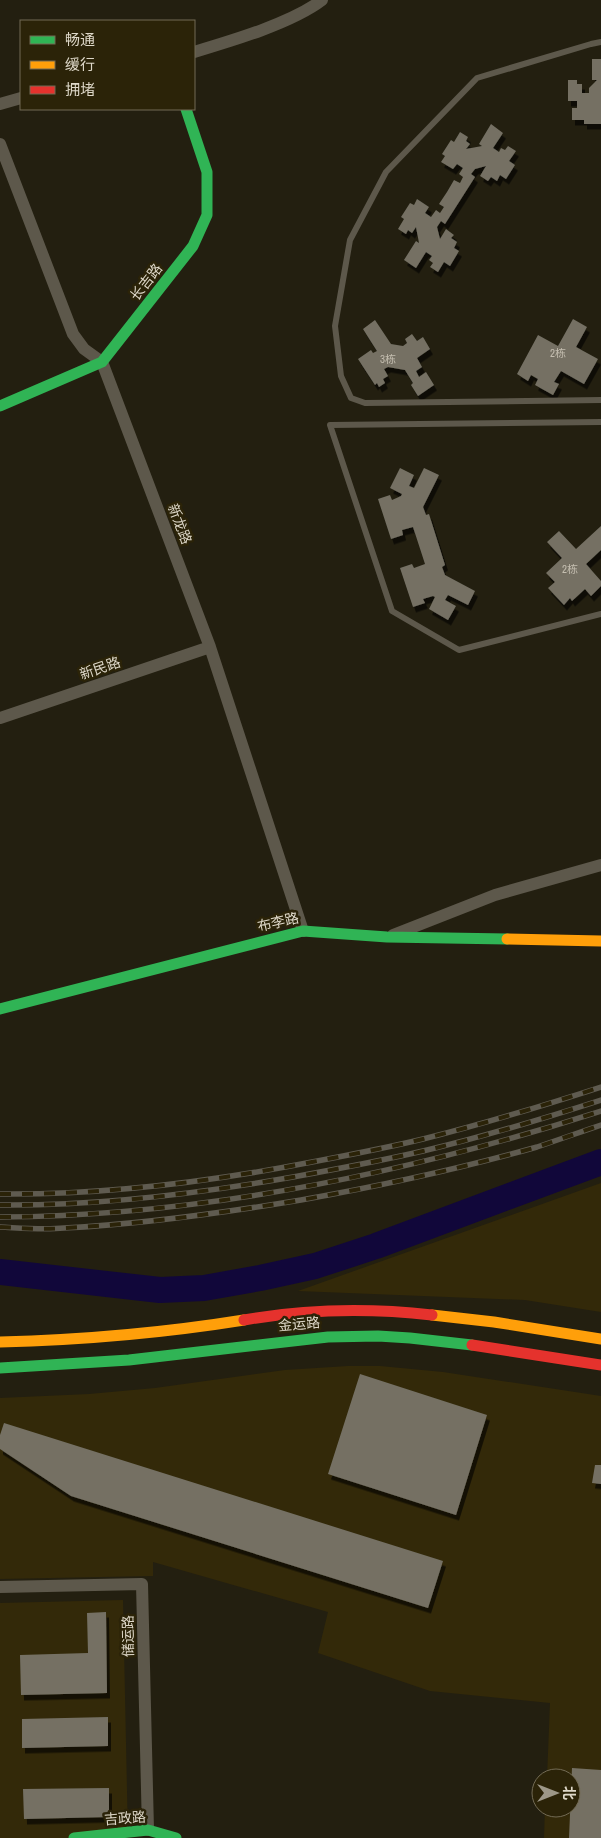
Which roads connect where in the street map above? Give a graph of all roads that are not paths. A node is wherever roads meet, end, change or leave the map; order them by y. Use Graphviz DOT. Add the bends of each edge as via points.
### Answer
graph roads {
  1 [pos="322,0"];
  2 [pos="601,42"];
  3 [pos="195,52"];
  4 [pos="20,98"];
  5 [pos="0,104"];
  6 [pos="186,110"];
  7 [pos="0,144"];
  8 [pos="102,362"];
  9 [pos="601,400"];
  10 [pos="0,406"];
  11 [pos="601,422"];
  12 [pos="601,614"];
  13 [pos="210,647"];
  14 [pos="0,718"];
  15 [pos="601,865"];
  16 [pos="303,930"];
  17 [pos="387,937"];
  18 [pos="601,941"];
  19 [pos="0,1009"];
  20 [pos="601,1338"];
  21 [pos="0,1342"];
  22 [pos="601,1365"];
  23 [pos="0,1368"];
  24 [pos="0,1587"];
  25 [pos="148,1830"];
  26 [pos="74,1838"];
  27 [pos="176,1838"];
  1 -- 3 [label="street" via="284,21"];
  2 -- 9 [label="lane" via="478,78 386,172 350,240 335,326 341,376 352,398 365,403"];
  4 -- 5 [label="street"];
  6 -- 8 [label="main road, 长吉路" via="208,172 208,215 193,246"];
  7 -- 8 [label="street" via="73,334 84,350"];
  8 -- 10 [label="main road, 长吉路"];
  8 -- 13 [label="street, 新龙路"];
  11 -- 12 [label="lane" via="330,425 392,611 459,650"];
  13 -- 14 [label="street, 新民路"];
  13 -- 16 [label="street, 新龙路"];
  15 -- 17 [label="street" via="494,895"];
  16 -- 17 [label="main road, 布李路"];
  16 -- 19 [label="main road, 布李路"];
  17 -- 18 [label="main road, 布李路"];
  20 -- 21 [label="main road, 金运路" via="442,1315 347,1310 278,1314 140,1333"];
  22 -- 23 [label="main road, 金运路" via="414,1338 348,1336 282,1340 133,1360"];
  24 -- 25 [label="street, 储运路" via="142,1584"];
  25 -- 26 [label="main road, 吉政路"];
  25 -- 27 [label="main road, 吉政路"];
}
